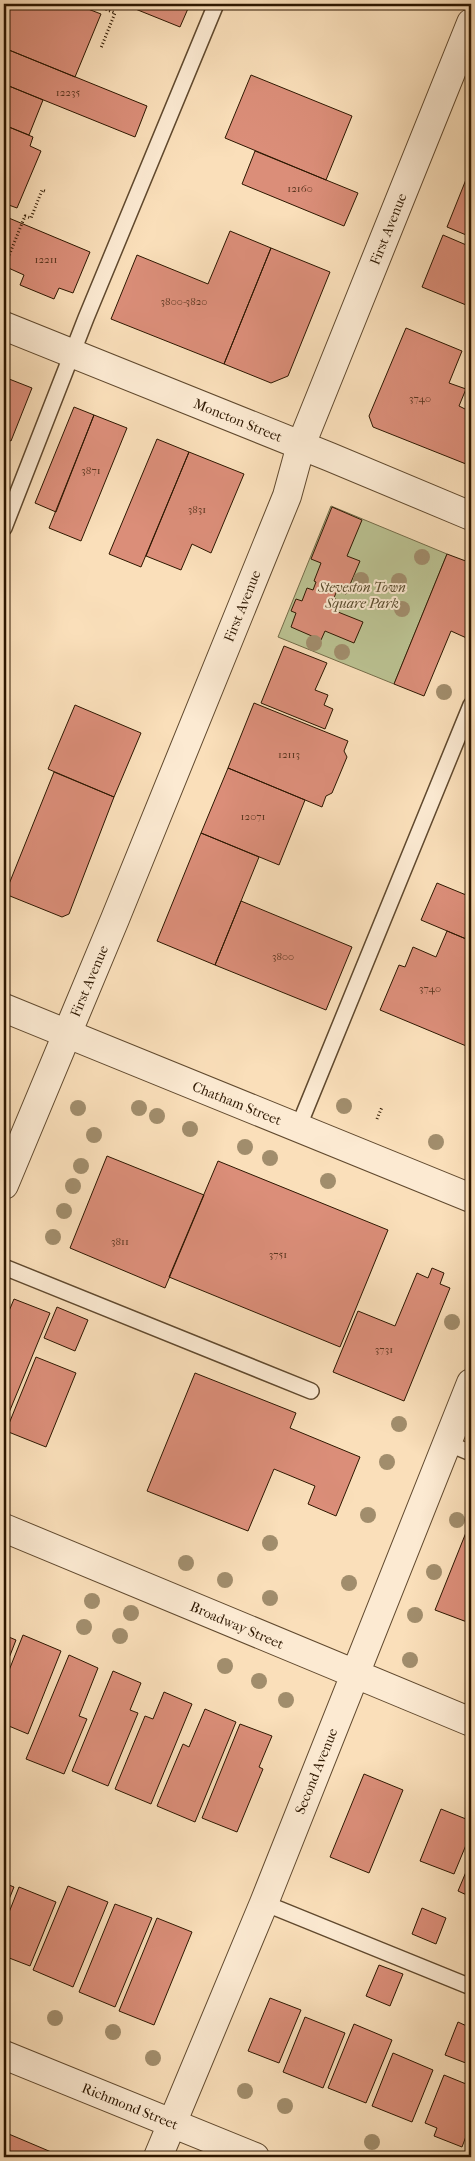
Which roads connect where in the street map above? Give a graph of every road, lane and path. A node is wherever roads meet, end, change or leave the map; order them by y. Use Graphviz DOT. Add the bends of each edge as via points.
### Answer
graph roads {
  1 [pos="93,4"];
  2 [pos="216,4"];
  3 [pos="471,23"];
  4 [pos="101,48"];
  5 [pos="47,192"];
  6 [pos="4,268"];
  7 [pos="4,326"];
  8 [pos="72,353"];
  9 [pos="301,445"];
  10 [pos="471,516"];
  11 [pos="4,528"];
  12 [pos="471,705"];
  13 [pos="4,1008"];
  14 [pos="67,1034"];
  15 [pos="382,1107"];
  16 [pos="378,1118"];
  17 [pos="298,1128"];
  18 [pos="4,1185"];
  19 [pos="471,1198"];
  20 [pos="4,1267"];
  21 [pos="471,1383"];
  22 [pos="311,1391"];
  23 [pos="459,1448"];
  24 [pos="4,1528"];
  25 [pos="354,1673"];
  26 [pos="471,1722"];
  27 [pos="264,1903"];
  28 [pos="471,1987"];
  29 [pos="4,2055"];
  30 [pos="172,2123"];
  31 [pos="158,2157"];
  32 [pos="256,2157"];
  1 -- 4 [label="path" via="115,13"];
  2 -- 8 [label="lane"];
  3 -- 9 [label="street, First Avenue"];
  5 -- 6 [label="path" via="42,190 31,218 24,216"];
  7 -- 8 [label="street, Moncton Street"];
  8 -- 9 [label="street, Moncton Street"];
  8 -- 11 [label="lane" via="60,391"];
  9 -- 10 [label="street, Moncton Street"];
  9 -- 14 [label="street, First Avenue" via="287,496"];
  12 -- 17 [label="lane"];
  13 -- 14 [label="street, Chatham Street"];
  14 -- 17 [label="street, Chatham Street"];
  14 -- 18 [label="street, First Avenue"];
  15 -- 16 [label="path"];
  17 -- 19 [label="street, Chatham Street"];
  20 -- 22 [label="lane"];
  21 -- 23 [label="street, Second Avenue"];
  23 -- 25 [label="street, Second Avenue"];
  24 -- 25 [label="street, Broadway Street"];
  25 -- 26 [label="street, Broadway Street"];
  25 -- 27 [label="street, Second Avenue"];
  27 -- 28 [label="lane"];
  27 -- 30 [label="street, Second Avenue"];
  29 -- 30 [label="street, Richmond Street"];
  30 -- 31 [label="street, Second Avenue"];
  30 -- 32 [label="street, Richmond Street"];
}
